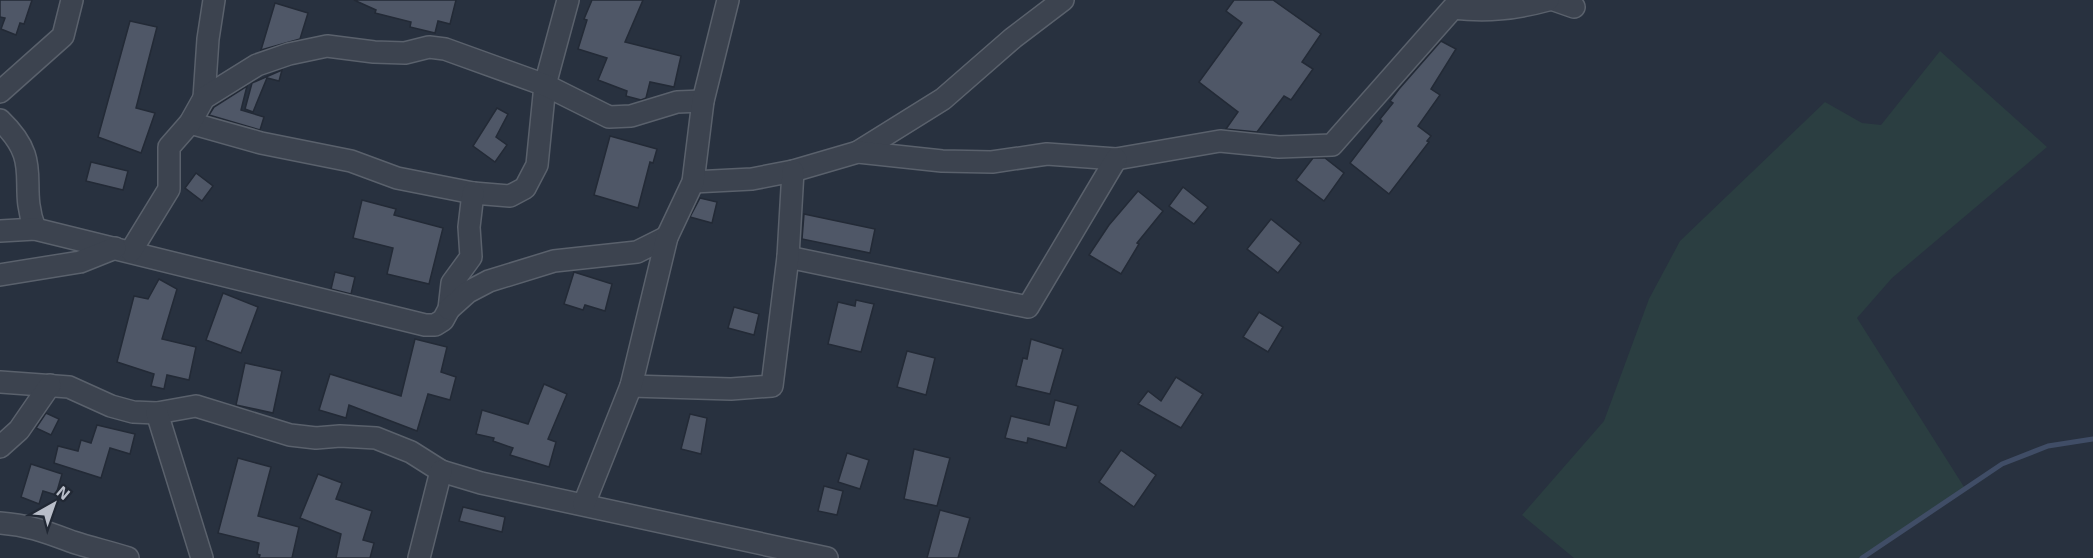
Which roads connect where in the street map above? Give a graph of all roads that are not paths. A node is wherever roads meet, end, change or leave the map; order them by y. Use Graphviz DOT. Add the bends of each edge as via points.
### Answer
graph roads {
  1 [pos="72,0"];
  2 [pos="214,0"];
  3 [pos="568,0"];
  4 [pos="728,0"];
  5 [pos="1063,0"];
  6 [pos="1548,0"];
  7 [pos="545,85"];
  8 [pos="0,92"];
  9 [pos="204,98"];
  10 [pos="703,101"];
  11 [pos="0,120"];
  12 [pos="190,123"];
  13 [pos="858,152"];
  14 [pos="1116,159"];
  15 [pos="793,171"];
  16 [pos="693,182"];
  17 [pos="473,194"];
  18 [pos="35,229"];
  19 [pos="4,234"];
  20 [pos="667,237"];
  21 [pos="123,250"];
  22 [pos="788,257"];
  23 [pos="0,275"];
  24 [pos="449,309"];
  25 [pos="0,382"];
  26 [pos="50,385"];
  27 [pos="631,386"];
  28 [pos="157,413"];
  29 [pos="0,447"];
  30 [pos="441,471"];
  31 [pos="584,504"];
  32 [pos="0,523"];
  33 [pos="800,555"];
  34 [pos="128,558"];
  35 [pos="202,558"];
  36 [pos="419,558"];
  37 [pos="827,558"];
  1 -- 8 [label="street" via="63,36"];
  2 -- 9 [label="street"];
  3 -- 7 [label="street"];
  4 -- 10 [label="street"];
  5 -- 13 [label="street" via="943,99"];
  6 -- 14 [label="street" via="1515,9 1453,8 1332,145 1279,147 1220,141"];
  7 -- 9 [label="street" via="445,49 405,53 327,46 257,65"];
  7 -- 10 [label="street" via="619,119 676,102"];
  7 -- 17 [label="street" via="537,165 525,188 510,196"];
  9 -- 12 [label="street"];
  10 -- 16 [label="street"];
  11 -- 18 [label="street" via="22,145 29,169 28,212"];
  12 -- 17 [label="street" via="304,154 351,160 397,177"];
  12 -- 21 [label="street" via="169,147 169,189"];
  13 -- 14 [label="street" via="952,161 992,162 1047,154"];
  13 -- 15 [label="street"];
  14 -- 22 [label="street" via="1028,307"];
  15 -- 16 [label="street" via="752,179"];
  15 -- 22 [label="street"];
  16 -- 20 [label="street"];
  17 -- 24 [label="street" via="471,257 452,283"];
  18 -- 19 [label="street"];
  18 -- 21 [label="street"];
  20 -- 24 [label="street" via="637,252 554,261 489,281 468,292"];
  20 -- 27 [label="street"];
  21 -- 23 [label="street" via="80,262"];
  21 -- 24 [label="street" via="425,325 435,325"];
  22 -- 27 [label="street" via="772,386"];
  25 -- 26 [label="street"];
  26 -- 28 [label="street" via="69,387 133,412"];
  26 -- 29 [label="street" via="19,430"];
  27 -- 31 [label="street"];
  28 -- 30 [label="street" via="196,406 290,435 376,438 411,452"];
  28 -- 35 [label="street"];
  30 -- 31 [label="street"];
  30 -- 36 [label="street"];
  31 -- 33 [label="street"];
  32 -- 34 [label="street" via="38,528"];
  33 -- 37 [label="street"];
}
